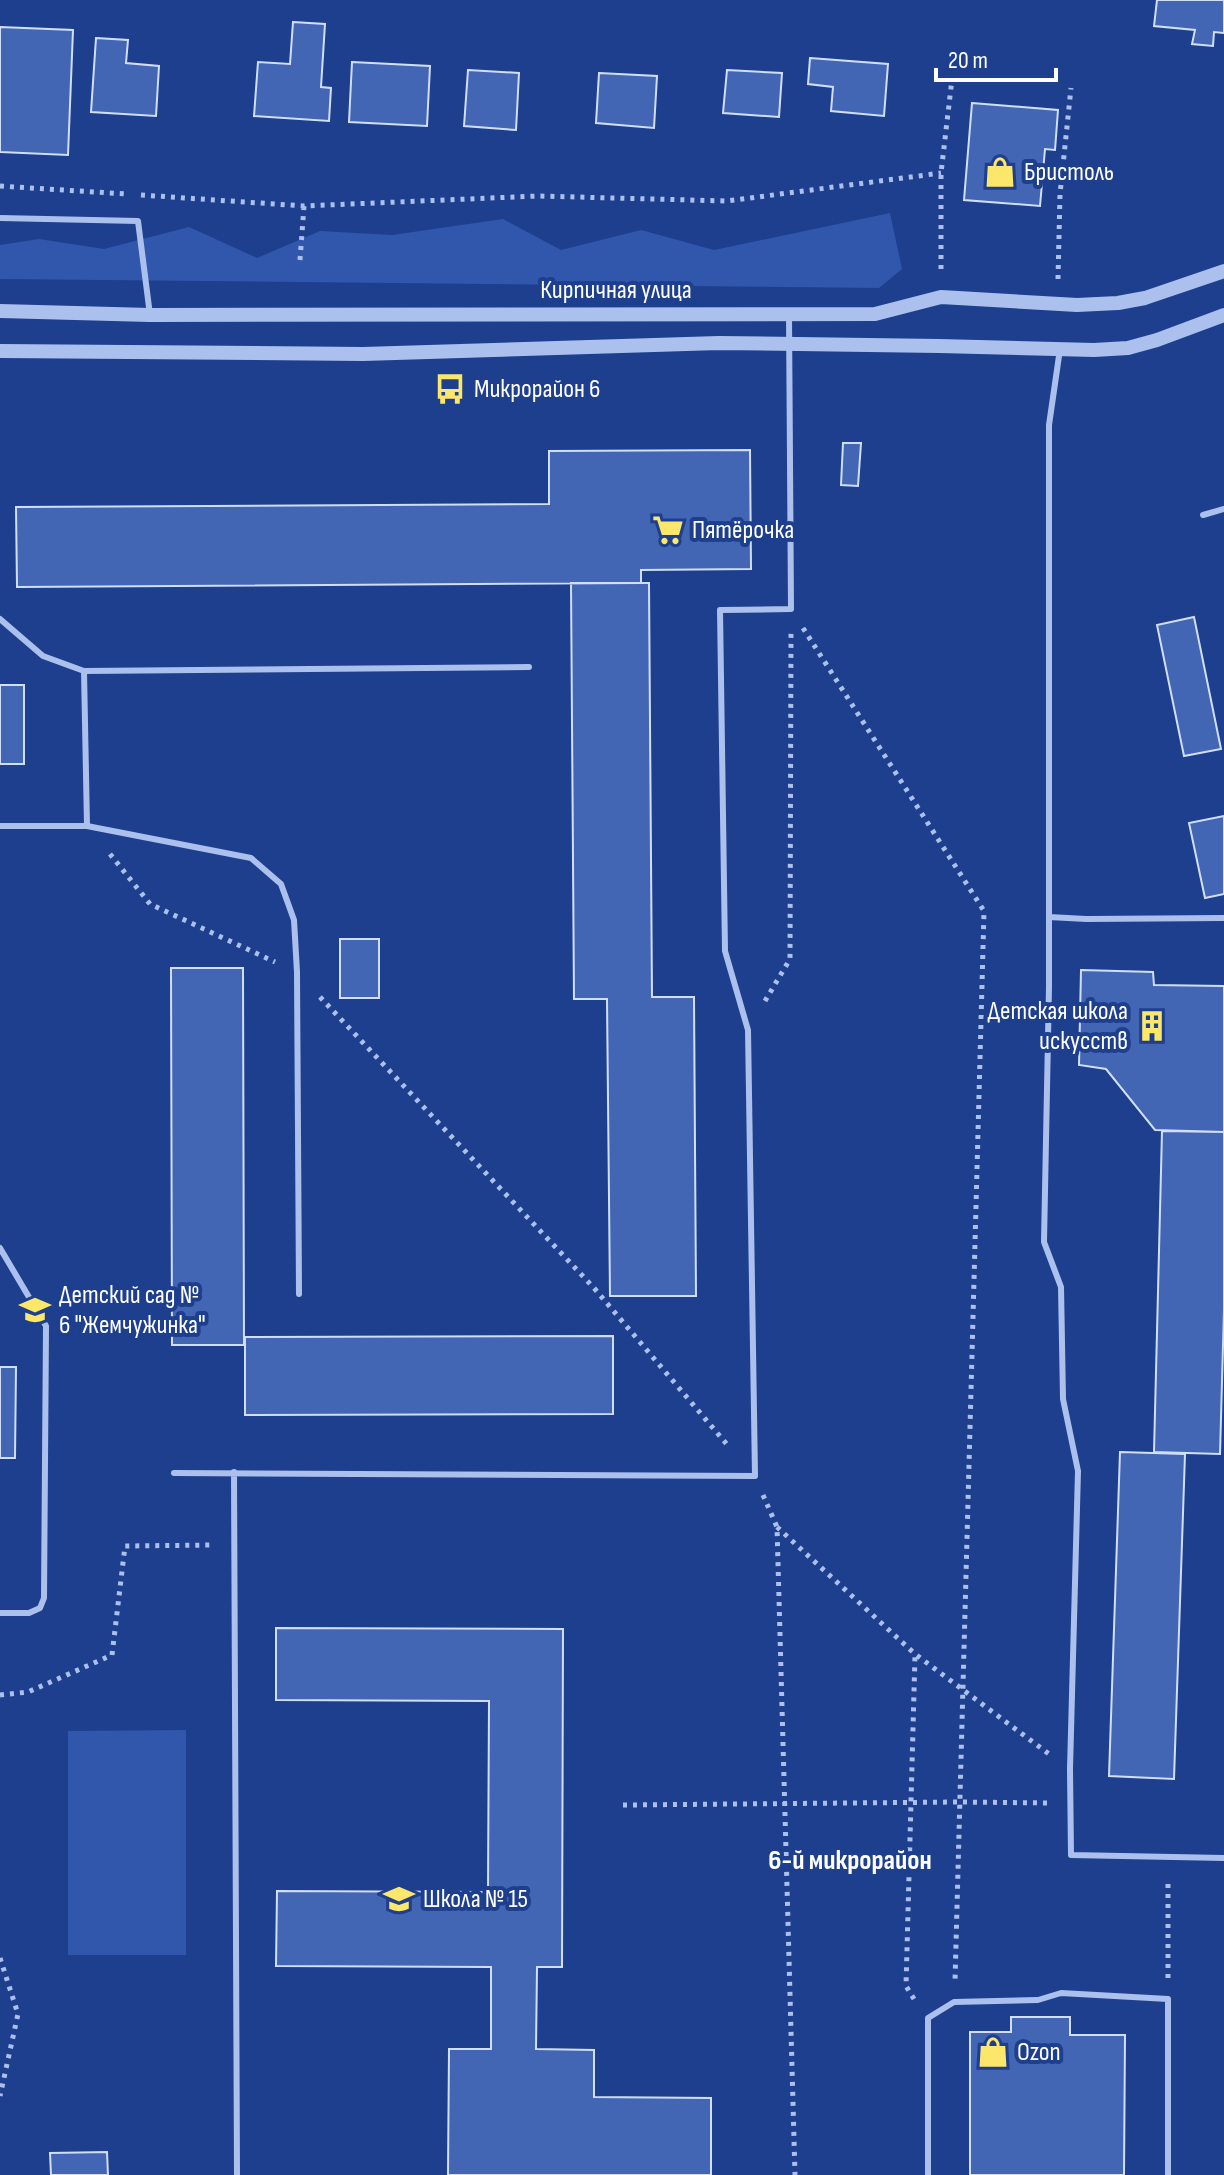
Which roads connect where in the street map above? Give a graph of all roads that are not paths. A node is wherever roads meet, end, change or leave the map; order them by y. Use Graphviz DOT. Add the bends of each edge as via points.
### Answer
graph roads {
  1 [pos="0,218"];
  2 [pos="1224,271"];
  3 [pos="0,311"];
  4 [pos="789,314"];
  5 [pos="150,315"];
  6 [pos="1224,315"];
  7 [pos="791,343"];
  8 [pos="1060,349"];
  9 [pos="0,351"];
  10 [pos="1224,509"];
  11 [pos="1203,515"];
  12 [pos="0,619"];
  13 [pos="529,667"];
  14 [pos="84,671"];
  15 [pos="0,826"];
  16 [pos="87,826"];
  17 [pos="1049,917"];
  18 [pos="1224,918"];
  19 [pos="0,1248"];
  20 [pos="299,1294"];
  21 [pos="234,1472"];
  22 [pos="174,1473"];
  23 [pos="0,1613"];
  24 [pos="1224,1858"];
  25 [pos="237,2175"];
  26 [pos="928,2175"];
  27 [pos="1168,2175"];
  1 -- 5 [label="lane" via="138,221"];
  2 -- 4 [label="street, Кирпичная улица" via="1118,303 941,297 875,314"];
  3 -- 5 [label="street, Кирпичная улица"];
  4 -- 5 [label="street, Кирпичная улица"];
  4 -- 7 [label="lane"];
  6 -- 8 [label="street, Кирпичная улица" via="1128,348"];
  7 -- 8 [label="street, Кирпичная улица"];
  7 -- 9 [label="street, Кирпичная улица" via="363,354"];
  7 -- 21 [label="lane" via="791,609 720,610 725,951 748,1030 755,1476"];
  8 -- 17 [label="lane" via="1049,425"];
  10 -- 11 [label="lane"];
  12 -- 14 [label="lane" via="43,656"];
  13 -- 14 [label="lane"];
  14 -- 16 [label="lane"];
  15 -- 16 [label="lane"];
  16 -- 20 [label="lane" via="251,858 281,884 294,920 297,972"];
  17 -- 18 [label="lane"];
  17 -- 24 [label="lane" via="1044,1242 1061,1287 1063,1399 1078,1471 1071,1855"];
  19 -- 23 [label="lane" via="46,1326 46,1342 44,1598 40,1608 29,1613"];
  21 -- 22 [label="lane"];
  21 -- 25 [label="lane"];
  26 -- 27 [label="lane" via="928,2018 954,2002 1038,2000 1061,1993 1168,1999"];
}
